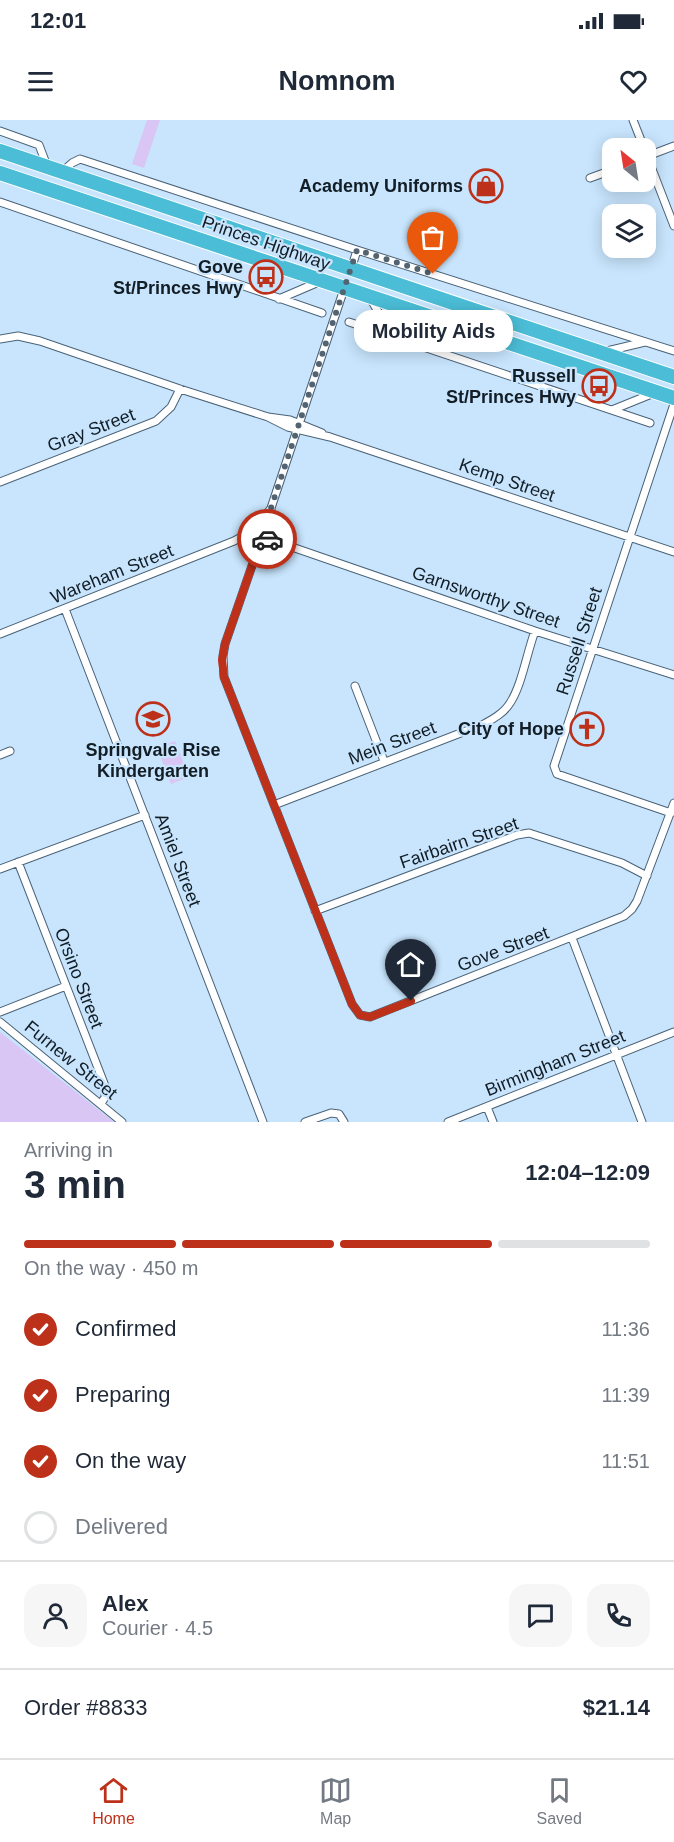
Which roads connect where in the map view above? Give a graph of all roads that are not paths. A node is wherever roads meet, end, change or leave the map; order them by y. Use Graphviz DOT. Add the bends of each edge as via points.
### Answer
graph roads {
  1 [pos="633,120"];
  2 [pos="0,131"];
  3 [pos="640,138"];
  4 [pos="674,146"];
  5 [pos="656,150"];
  6 [pos="0,151"];
  7 [pos="48,167"];
  8 [pos="62,172"];
  9 [pos="0,173"];
  10 [pos="602,174"];
  11 [pos="590,178"];
  12 [pos="656,181"];
  13 [pos="163,186"];
  14 [pos="0,202"];
  15 [pos="157,202"];
  16 [pos="674,226"];
  17 [pos="357,250"];
  18 [pos="351,270"];
  19 [pos="321,281"];
  20 [pos="344,289"];
  21 [pos="370,297"];
  22 [pos="279,299"];
  23 [pos="322,313"];
  24 [pos="349,322"];
  25 [pos="393,337"];
  26 [pos="0,339"];
  27 [pos="646,342"];
  28 [pos="674,351"];
  29 [pos="601,353"];
  30 [pos="674,377"];
  31 [pos="180,389"];
  32 [pos="657,392"];
  33 [pos="674,398"];
  34 [pos="674,404"];
  35 [pos="612,410"];
  36 [pos="650,423"];
  37 [pos="299,427"];
  38 [pos="0,482"];
  39 [pos="271,508"];
  40 [pos="255,530"];
  41 [pos="267,533"];
  42 [pos="629,537"];
  43 [pos="234,541"];
  44 [pos="254,542"];
  45 [pos="263,543"];
  46 [pos="289,546"];
  47 [pos="674,552"];
  48 [pos="254,560"];
  49 [pos="65,609"];
  50 [pos="535,631"];
  51 [pos="0,634"];
  52 [pos="592,648"];
  53 [pos="674,675"];
  54 [pos="355,686"];
  55 [pos="10,752"];
  56 [pos="0,755"];
  57 [pos="384,761"];
  58 [pos="674,802"];
  59 [pos="274,805"];
  60 [pos="671,813"];
  61 [pos="145,815"];
  62 [pos="18,862"];
  63 [pos="0,869"];
  64 [pos="647,876"];
  65 [pos="315,911"];
  66 [pos="572,938"];
  67 [pos="66,986"];
  68 [pos="0,1012"];
  69 [pos="0,1022"];
  70 [pos="674,1032"];
  71 [pos="617,1054"];
  72 [pos="101,1104"];
  73 [pos="487,1107"];
  74 [pos="343,1119"];
  75 [pos="122,1122"];
  76 [pos="263,1122"];
  77 [pos="305,1122"];
  78 [pos="448,1122"];
  79 [pos="494,1122"];
  80 [pos="642,1122"];
  1 -- 3 [label="street"];
  2 -- 7 [label="street" via="39,146"];
  4 -- 5 [label="street"];
  6 -- 7 [label="highway, Princes Highway"];
  7 -- 8 [label="highway, Princes Highway"];
  8 -- 13 [label="street, Princes Highway" via="80,159"];
  8 -- 15 [label="highway, Princes Highway"];
  9 -- 19 [label="highway, Princes Highway"];
  10 -- 11 [label="street"];
  12 -- 16 [label="street"];
  13 -- 15 [label="street"];
  13 -- 17 [label="street, Princes Highway"];
  14 -- 22 [label="street"];
  15 -- 18 [label="highway, Princes Highway"];
  17 -- 18 [label="street"];
  17 -- 27 [label="street, Princes Highway"];
  18 -- 20 [label="highway"];
  18 -- 29 [label="highway, Princes Highway"];
  19 -- 20 [label="highway, Princes Highway"];
  19 -- 22 [label="street"];
  20 -- 21 [label="highway, Princes Highway"];
  20 -- 37 [label="street"];
  21 -- 25 [label="street"];
  21 -- 32 [label="highway, Princes Highway"];
  22 -- 23 [label="street"];
  24 -- 25 [label="street"];
  25 -- 35 [label="street"];
  26 -- 31 [label="street, Kemp Street" via="18,336 40,341"];
  27 -- 28 [label="street, Princes Highway"];
  27 -- 29 [label="street"];
  29 -- 30 [label="highway, Princes Highway"];
  31 -- 37 [label="street, Kemp Street"];
  31 -- 38 [label="street, Gray Street" via="171,407 156,422"];
  32 -- 33 [label="highway, Princes Highway"];
  32 -- 35 [label="street"];
  34 -- 42 [label="street, Russell Street"];
  35 -- 36 [label="street"];
  37 -- 39 [label="street"];
  37 -- 42 [label="street, Kemp Street"];
  39 -- 40 [label="street"];
  39 -- 41 [label="street"];
  40 -- 41 [label="street"];
  40 -- 43 [label="street, Wareham Street"];
  40 -- 44 [label="street"];
  41 -- 45 [label="street"];
  41 -- 46 [label="street, Garnsworthy Street"];
  42 -- 47 [label="street, Kemp Street"];
  42 -- 52 [label="street, Russell Street"];
  43 -- 44 [label="street, Wareham Street"];
  43 -- 49 [label="street, Wareham Street"];
  44 -- 45 [label="street"];
  44 -- 48 [label="street, Gove Street"];
  45 -- 46 [label="street, Garnsworthy Street"];
  45 -- 48 [label="street, Gove Street"];
  46 -- 50 [label="street, Garnsworthy Street"];
  48 -- 59 [label="street, Gove Street" via="222,660 224,677"];
  49 -- 51 [label="street, Wareham Street"];
  49 -- 61 [label="street, Amiel Street"];
  50 -- 52 [label="street, Garnsworthy Street"];
  50 -- 57 [label="street, Mein Street" via="515,692 498,716"];
  52 -- 53 [label="street, Garnsworthy Street"];
  52 -- 60 [label="street, Russell Street" via="555,771"];
  54 -- 57 [label="street"];
  55 -- 56 [label="street"];
  57 -- 59 [label="street, Mein Street"];
  58 -- 60 [label="street, Gove Street"];
  59 -- 65 [label="street, Gove Street"];
  60 -- 64 [label="street, Gove Street"];
  61 -- 62 [label="street"];
  61 -- 76 [label="street, Amiel Street"];
  62 -- 63 [label="street"];
  62 -- 67 [label="street, Orsino Street"];
  64 -- 65 [label="street, Fairbairn Street" via="622,863 529,833"];
  64 -- 66 [label="street, Gove Street" via="637,901 624,916"];
  65 -- 66 [label="street, Gove Street" via="352,1004 360,1015 370,1017"];
  66 -- 71 [label="street"];
  67 -- 68 [label="street"];
  67 -- 72 [label="street, Orsino Street" via="105,1086"];
  69 -- 72 [label="street, Furnew Street"];
  70 -- 71 [label="street, Birmingham Street"];
  71 -- 73 [label="street, Birmingham Street"];
  71 -- 80 [label="street"];
  72 -- 75 [label="street, Furnew Street"];
  73 -- 78 [label="street, Birmingham Street"];
  73 -- 79 [label="street"];
  74 -- 77 [label="street" via="331,1113"];
}
